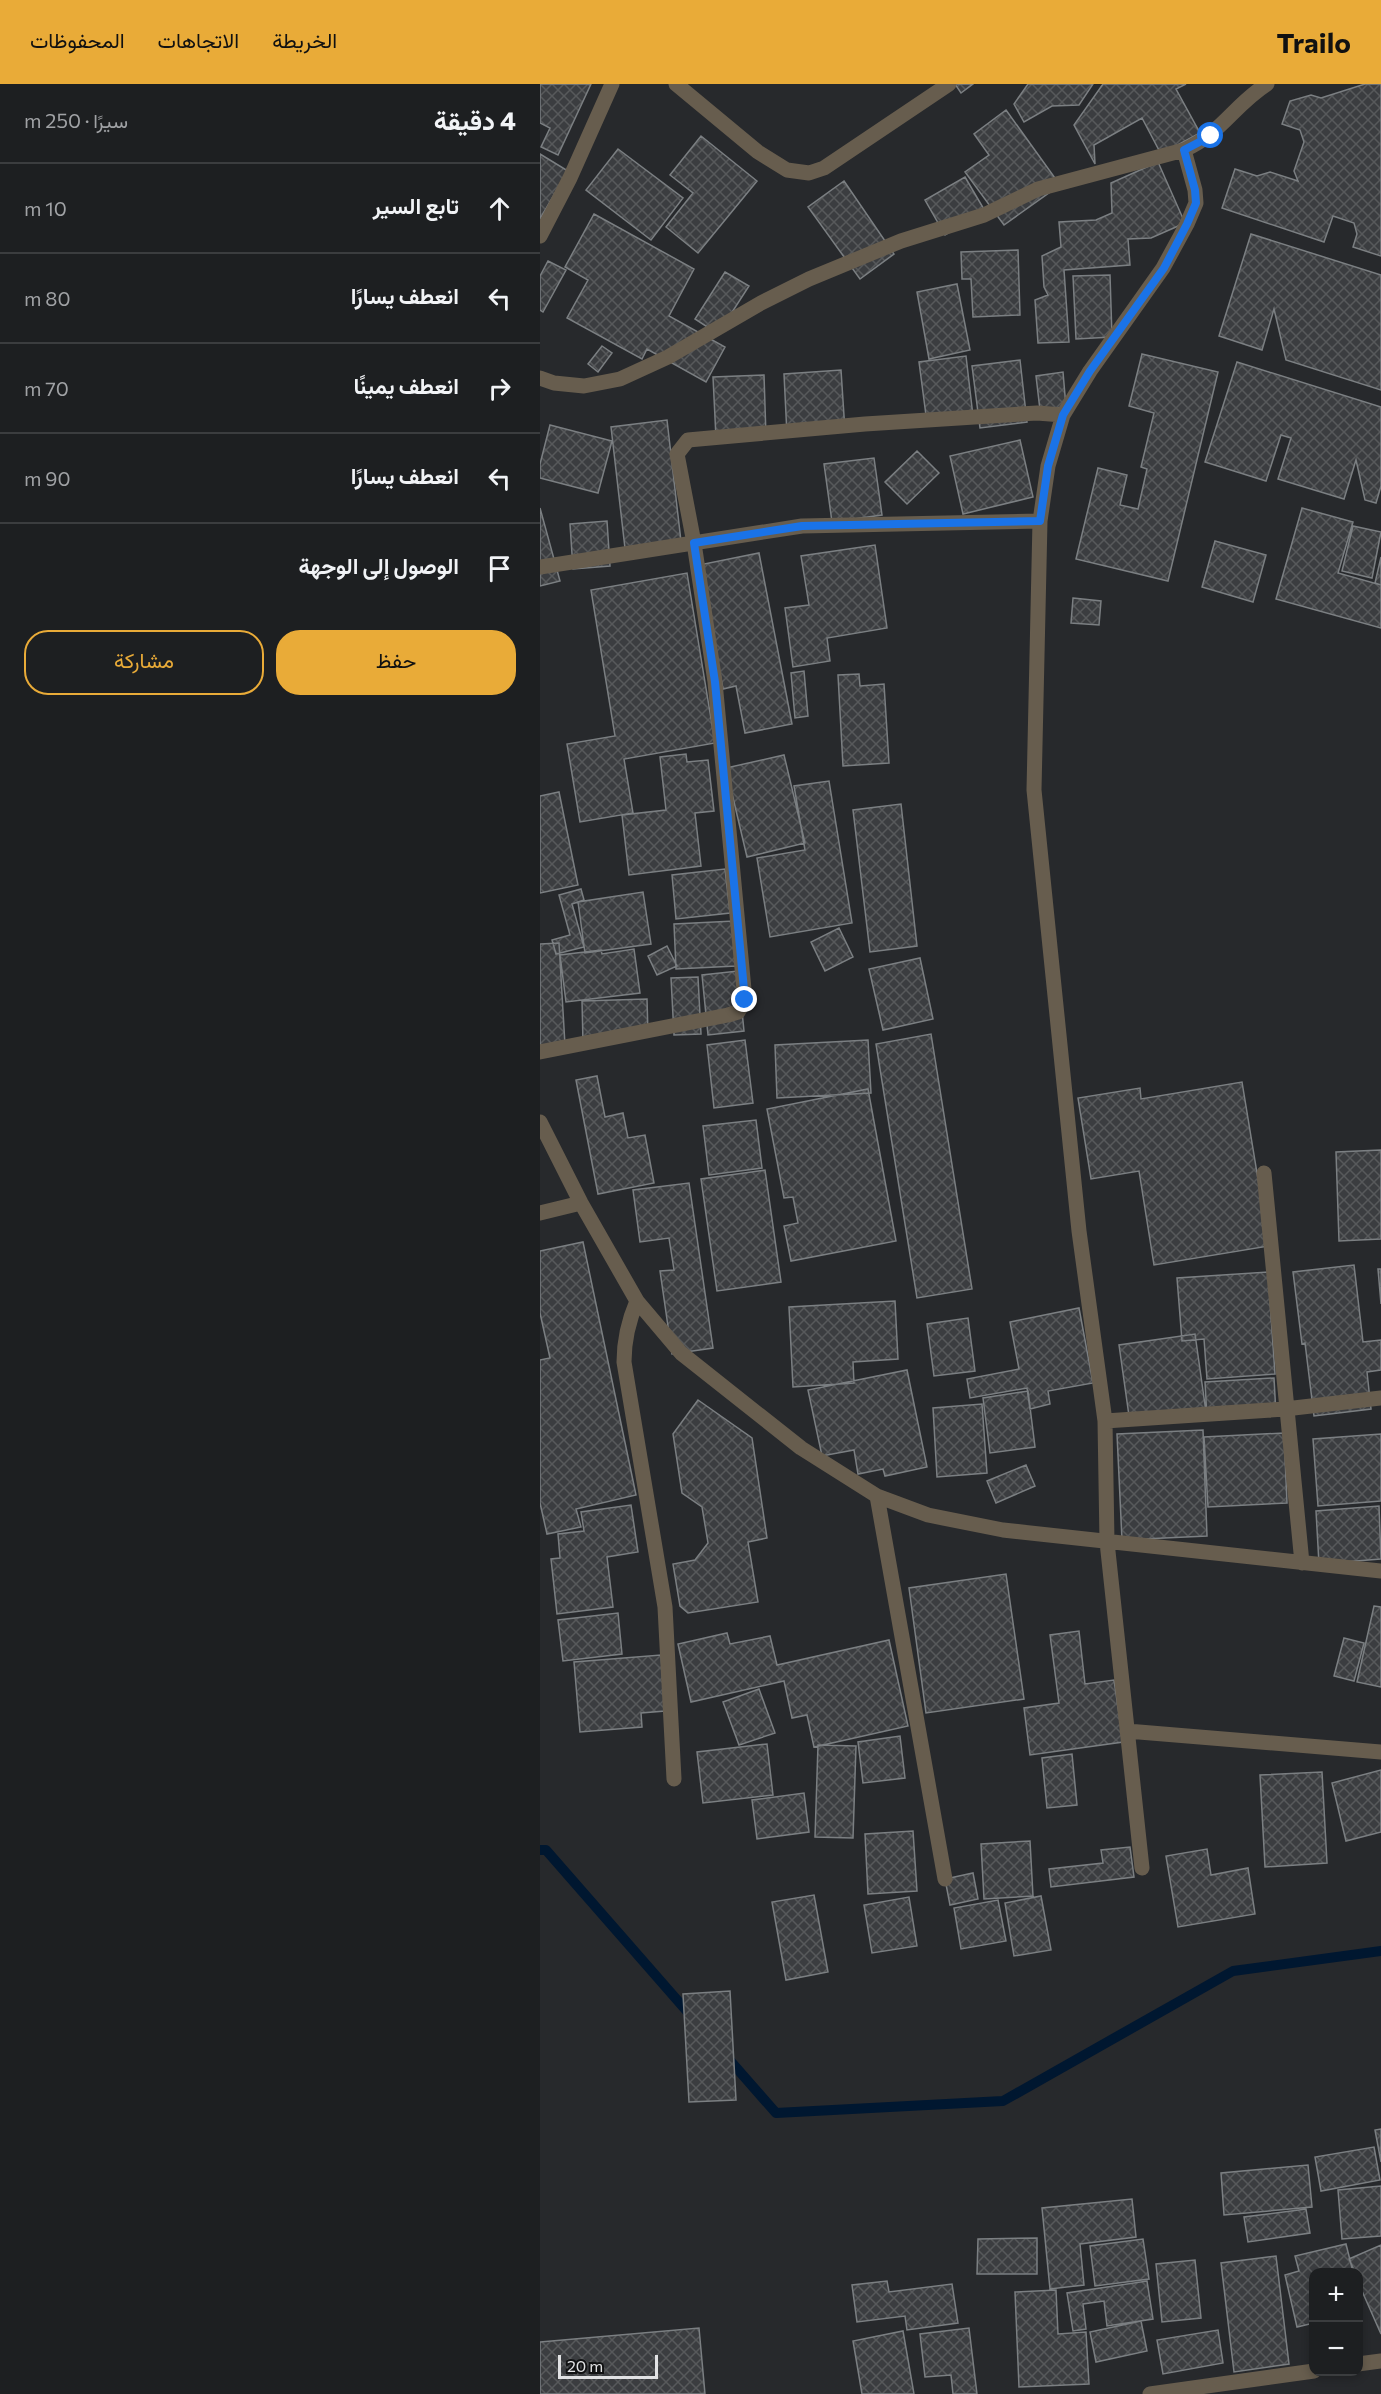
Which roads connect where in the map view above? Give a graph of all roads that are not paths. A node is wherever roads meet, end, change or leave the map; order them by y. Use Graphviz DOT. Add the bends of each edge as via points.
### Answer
graph roads {
  1 [pos="612,84"];
  2 [pos="676,84"];
  3 [pos="949,84"];
  4 [pos="1267,84"];
  5 [pos="1184,150"];
  6 [pos="540,236"];
  7 [pos="540,378"];
  8 [pos="1063,415"];
  9 [pos="1040,521"];
  10 [pos="694,543"];
  11 [pos="540,567"];
  12 [pos="540,1052"];
  13 [pos="540,1122"];
  14 [pos="1264,1173"];
  15 [pos="581,1203"];
  16 [pos="540,1213"];
  17 [pos="637,1301"];
  18 [pos="1381,1398"];
  19 [pos="1285,1409"];
  20 [pos="1106,1421"];
  21 [pos="877,1496"];
  22 [pos="1107,1542"];
  23 [pos="1302,1563"];
  24 [pos="1381,1571"];
  25 [pos="1127,1731"];
  26 [pos="1381,1752"];
  27 [pos="674,1779"];
  28 [pos="1142,1868"];
  29 [pos="945,1878"];
  30 [pos="1381,2361"];
  31 [pos="1363,2363"];
  32 [pos="1309,2371"];
  33 [pos="1150,2394"];
  1 -- 6 [label="street"];
  2 -- 3 [label="street" via="758,152 787,170 809,173 824,168"];
  4 -- 5 [label="street" via="1247,97 1211,136"];
  5 -- 7 [label="street" via="1038,189 984,215 901,241 761,303 668,357 620,379 584,386"];
  5 -- 8 [label="street" via="1196,203 1187,224 1164,268"];
  8 -- 9 [label="street" via="1048,466"];
  8 -- 10 [label="street" via="1037,413 688,440 677,454"];
  9 -- 10 [label="street" via="802,526"];
  9 -- 20 [label="street" via="1034,790 1079,1231"];
  10 -- 11 [label="street"];
  10 -- 12 [label="street" via="715,682 745,1000 738,1012 728,1015"];
  13 -- 15 [label="street"];
  14 -- 19 [label="street"];
  15 -- 16 [label="street"];
  15 -- 17 [label="street"];
  17 -- 21 [label="street" via="681,1353 742,1404 801,1448"];
  17 -- 27 [label="street" via="627,1330 624,1362 665,1607"];
  18 -- 19 [label="street"];
  19 -- 20 [label="street"];
  19 -- 23 [label="street"];
  20 -- 22 [label="street"];
  21 -- 22 [label="street" via="928,1515 1003,1530"];
  21 -- 29 [label="street"];
  22 -- 23 [label="street"];
  22 -- 25 [label="street"];
  23 -- 24 [label="street"];
  25 -- 26 [label="street"];
  25 -- 28 [label="street"];
  30 -- 31 [label="street"];
  32 -- 33 [label="street"];
}
